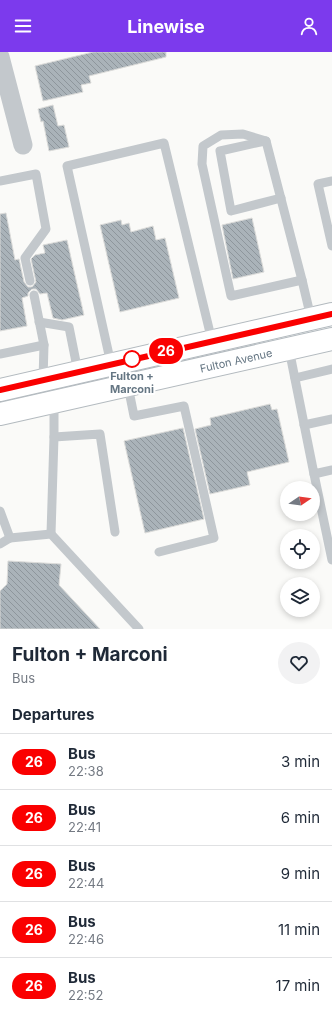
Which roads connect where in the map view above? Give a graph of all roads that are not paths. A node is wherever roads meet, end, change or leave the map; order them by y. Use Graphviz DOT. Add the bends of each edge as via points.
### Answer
graph roads {
  1 [pos="0,57"];
  2 [pos="6,103"];
  3 [pos="266,141"];
  4 [pos="23,145"];
  5 [pos="0,181"];
  6 [pos="332,181"];
  7 [pos="281,198"];
  8 [pos="332,246"];
  9 [pos="302,280"];
  10 [pos="30,281"];
  11 [pos="34,295"];
  12 [pos="332,314"];
  13 [pos="311,318"];
  14 [pos="39,322"];
  15 [pos="332,339"];
  16 [pos="212,341"];
  17 [pos="44,345"];
  18 [pos="289,349"];
  19 [pos="0,354"];
  20 [pos="111,364"];
  21 [pos="332,369"];
  22 [pos="78,372"];
  23 [pos="295,378"];
  24 [pos="43,380"];
  25 [pos="128,386"];
  26 [pos="0,390"];
  27 [pos="54,402"];
  28 [pos="0,414"];
  29 [pos="332,419"];
  30 [pos="304,425"];
  31 [pos="54,437"];
  32 [pos="332,470"];
  33 [pos="314,474"];
  34 [pos="0,511"];
  35 [pos="115,532"];
  36 [pos="52,534"];
  37 [pos="10,538"];
  38 [pos="0,544"];
  39 [pos="159,552"];
  40 [pos="332,560"];
  41 [pos="139,629"];
  1 -- 2 [label="street"];
  2 -- 4 [label="street"];
  3 -- 7 [label="lane"];
  3 -- 7 [label="lane" via="220,151 232,211"];
  3 -- 9 [label="lane" via="243,134 221,135 203,146 202,164 231,296"];
  5 -- 10 [label="lane" via="36,174 46,229 25,258"];
  6 -- 8 [label="lane" via="318,184"];
  7 -- 9 [label="lane"];
  9 -- 13 [label="lane"];
  11 -- 14 [label="lane"];
  12 -- 13 [label="main road"];
  13 -- 16 [label="main road"];
  14 -- 17 [label="lane"];
  14 -- 22 [label="lane" via="69,327"];
  15 -- 18 [label="main road, Fulton Avenue"];
  16 -- 20 [label="main road"];
  16 -- 20 [label="lane" via="164,144 67,166"];
  17 -- 19 [label="lane"];
  17 -- 24 [label="lane"];
  18 -- 23 [label="lane"];
  18 -- 25 [label="main road, Fulton Avenue"];
  20 -- 22 [label="main road"];
  21 -- 23 [label="lane"];
  22 -- 24 [label="main road"];
  23 -- 30 [label="lane"];
  24 -- 26 [label="main road"];
  25 -- 27 [label="main road, Fulton Avenue"];
  25 -- 39 [label="lane" via="134,416 184,406 214,538"];
  27 -- 28 [label="main road, Fulton Avenue"];
  27 -- 31 [label="lane"];
  29 -- 30 [label="lane"];
  30 -- 33 [label="lane"];
  31 -- 35 [label="lane" via="100,434"];
  31 -- 36 [label="lane"];
  32 -- 33 [label="lane"];
  33 -- 40 [label="lane"];
  34 -- 37 [label="lane"];
  36 -- 37 [label="lane"];
  36 -- 41 [label="lane"];
  37 -- 38 [label="lane"];
}
